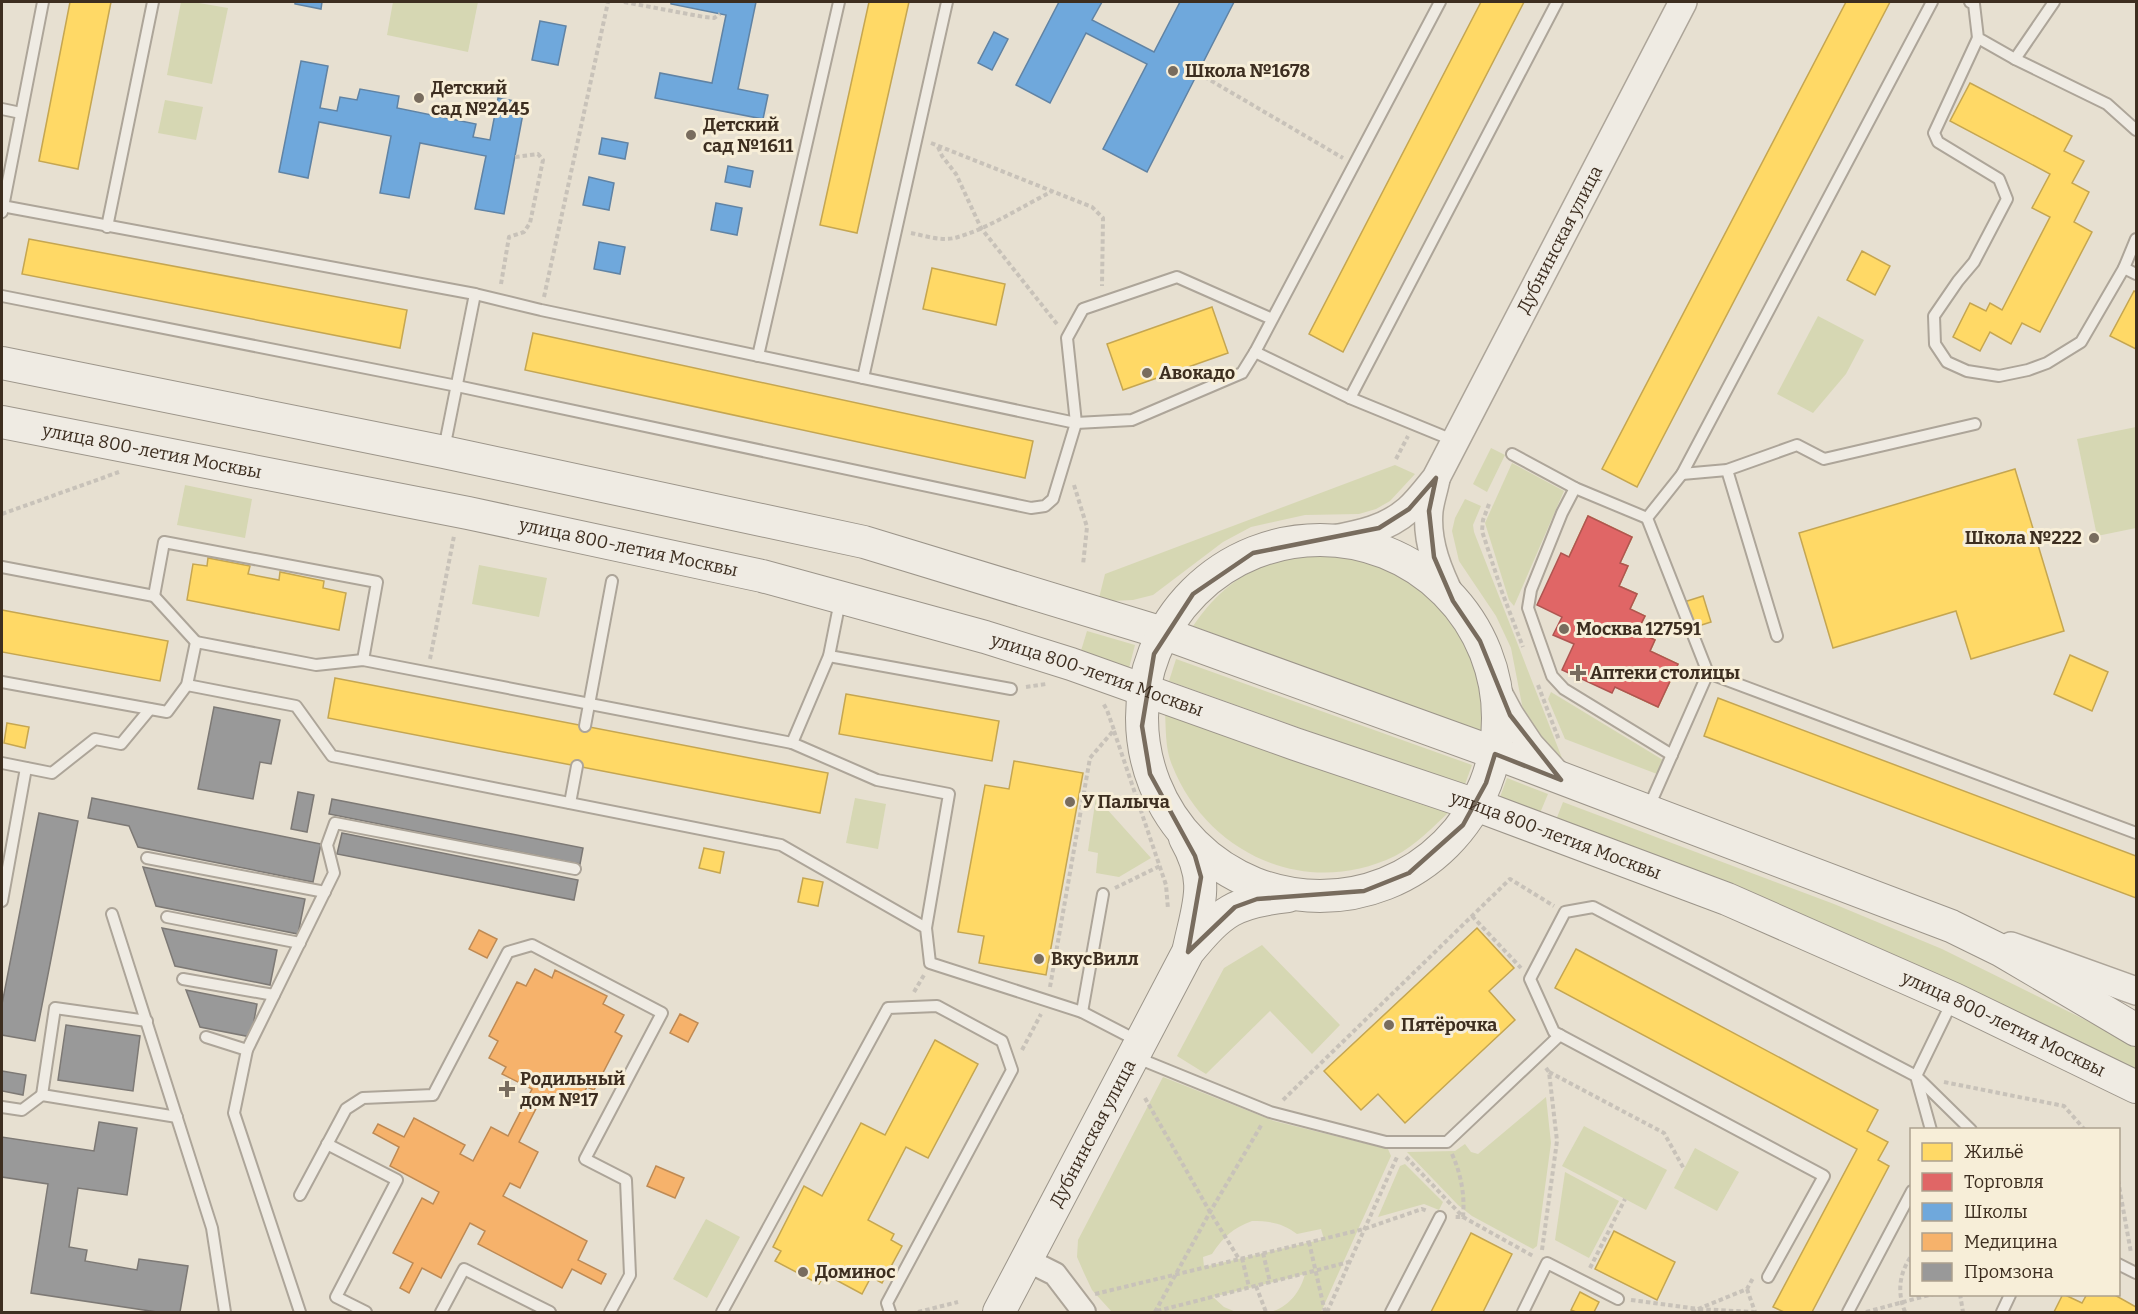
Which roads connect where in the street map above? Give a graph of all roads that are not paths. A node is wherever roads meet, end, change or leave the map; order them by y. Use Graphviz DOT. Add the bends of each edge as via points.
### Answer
graph roads {
  1 [pos="43,2"];
  2 [pos="153,2"];
  3 [pos="839,2"];
  4 [pos="947,2"];
  5 [pos="1440,2"];
  6 [pos="1557,2"];
  7 [pos="1683,2"];
  8 [pos="1932,2"];
  9 [pos="1970,2"];
  10 [pos="2054,2"];
  11 [pos="1978,38"];
  12 [pos="2015,59"];
  13 [pos="2,109"];
  14 [pos="21,113"];
  15 [pos="2136,129"];
  16 [pos="2,209"];
  17 [pos="107,227"];
  18 [pos="2136,239"];
  19 [pos="2124,268"];
  20 [pos="2136,274"];
  21 [pos="475,294"];
  22 [pos="2,296"];
  23 [pos="1272,320"];
  24 [pos="1255,352"];
  25 [pos="758,356"];
  26 [pos="2,363"];
  27 [pos="863,378"];
  28 [pos="457,386"];
  29 [pos="1350,398"];
  30 [pos="2,422"];
  31 [pos="1076,423"];
  32 [pos="1975,424"];
  33 [pos="1455,441"];
  34 [pos="444,452"];
  35 [pos="1512,454"];
  36 [pos="1727,470"];
  37 [pos="1682,474"];
  38 [pos="1436,478"];
  39 [pos="1575,488"];
  40 [pos="1647,518"];
  41 [pos="1324,541"];
  42 [pos="2,567"];
  43 [pos="612,581"];
  44 [pos="154,596"];
  45 [pos="842,597"];
  46 [pos="1453,601"];
  47 [pos="1163,633"];
  48 [pos="1777,636"];
  49 [pos="196,642"];
  50 [pos="829,656"];
  51 [pos="363,660"];
  52 [pos="1708,673"];
  53 [pos="2,682"];
  54 [pos="187,685"];
  55 [pos="1495,687"];
  56 [pos="1144,689"];
  57 [pos="1011,690"];
  58 [pos="589,704"];
  59 [pos="150,709"];
  60 [pos="585,726"];
  61 [pos="792,743"];
  62 [pos="1495,753"];
  63 [pos="1672,755"];
  64 [pos="2,763"];
  65 [pos="577,766"];
  66 [pos="26,768"];
  67 [pos="1561,780"];
  68 [pos="570,803"];
  69 [pos="1476,805"];
  70 [pos="1647,812"];
  71 [pos="1179,828"];
  72 [pos="2136,833"];
  73 [pos="147,858"];
  74 [pos="575,869"];
  75 [pos="325,892"];
  76 [pos="1103,894"];
  77 [pos="1301,895"];
  78 [pos="2,901"];
  79 [pos="112,914"];
  80 [pos="167,917"];
  81 [pos="1951,927"];
  82 [pos="926,928"];
  83 [pos="300,943"];
  84 [pos="1188,952"];
  85 [pos="183,979"];
  86 [pos="2136,991"];
  87 [pos="274,995"];
  88 [pos="1954,999"];
  89 [pos="1082,1012"];
  90 [pos="147,1021"];
  91 [pos="2136,1030"];
  92 [pos="1560,1035"];
  93 [pos="206,1037"];
  94 [pos="1137,1049"];
  95 [pos="247,1050"];
  96 [pos="2075,1058"];
  97 [pos="1917,1076"];
  98 [pos="2136,1087"];
  99 [pos="42,1095"];
  100 [pos="2136,1098"];
  101 [pos="2,1107"];
  102 [pos="177,1117"];
  103 [pos="1930,1128"];
  104 [pos="1969,1128"];
  105 [pos="327,1144"];
  106 [pos="1910,1193"];
  107 [pos="300,1195"];
  108 [pos="1440,1217"];
  109 [pos="1027,1260"];
  110 [pos="2120,1265"];
  111 [pos="2136,1273"];
  112 [pos="1768,1277"];
  113 [pos="2010,1296"];
  114 [pos="1618,1299"];
  115 [pos="1085,1305"];
  116 [pos="225,1312"];
  117 [pos="300,1312"];
  118 [pos="366,1312"];
  119 [pos="441,1312"];
  120 [pos="550,1312"];
  121 [pos="610,1312"];
  122 [pos="722,1312"];
  123 [pos="890,1312"];
  124 [pos="999,1312"];
  125 [pos="1390,1312"];
  126 [pos="1523,1312"];
  127 [pos="1848,1312"];
  128 [pos="2002,1312"];
  1 -- 14 [label="lane"];
  2 -- 17 [label="lane"];
  3 -- 25 [label="lane"];
  4 -- 27 [label="lane"];
  5 -- 23 [label="lane"];
  6 -- 29 [label="lane"];
  7 -- 33 [label="street, Дубнинская улица"];
  8 -- 37 [label="lane"];
  9 -- 11 [label="lane" via="1974,4"];
  10 -- 12 [label="lane"];
  11 -- 12 [label="lane"];
  11 -- 19 [label="lane" via="1934,133 1938,142 1999,179 2007,199 1974,262 1934,316 1935,344 1947,362 1967,371 1999,376 2047,363 2081,342"];
  12 -- 15 [label="lane" via="2107,104"];
  13 -- 14 [label="lane"];
  14 -- 16 [label="lane"];
  16 -- 17 [label="lane"];
  17 -- 21 [label="lane"];
  18 -- 19 [label="lane"];
  19 -- 20 [label="lane"];
  21 -- 25 [label="lane"];
  21 -- 28 [label="lane"];
  22 -- 28 [label="lane"];
  23 -- 24 [label="lane"];
  23 -- 31 [label="lane" via="1178,277 1083,309 1067,338"];
  24 -- 29 [label="lane"];
  24 -- 31 [label="lane" via="1242,373 1132,420"];
  25 -- 27 [label="lane"];
  26 -- 34 [label="main road"];
  27 -- 31 [label="lane"];
  28 -- 31 [label="lane" via="1031,508 1045,506 1053,499"];
  28 -- 34 [label="lane"];
  29 -- 33 [label="lane"];
  30 -- 45 [label="main road, улица 800-летия Москвы" via="468,513"];
  32 -- 36 [label="lane" via="1824,459 1797,445"];
  33 -- 38 [label="street, Дубнинская улица"];
  34 -- 47 [label="main road" via="864,542"];
  35 -- 39 [label="lane"];
  36 -- 37 [label="lane"];
  36 -- 48 [label="lane"];
  37 -- 40 [label="lane"];
  38 -- 41 [label="street, Дубнинская улица" via="1395,520 1379,528"];
  38 -- 46 [label="street, Дубнинская улица" via="1429,512 1430,533 1441,576"];
  39 -- 40 [label="lane"];
  39 -- 63 [label="lane" via="1531,590 1528,608 1552,676 1564,689"];
  40 -- 52 [label="lane"];
  41 -- 46 [label="main road" via="1348,543 1395,557 1436,583"];
  41 -- 47 [label="main road" via="1276,546 1231,564 1193,594"];
  42 -- 44 [label="lane"];
  43 -- 58 [label="lane"];
  44 -- 49 [label="lane"];
  44 -- 51 [label="lane" via="164,542 377,582"];
  45 -- 50 [label="lane"];
  45 -- 56 [label="main road, улица 800-летия Москвы" via="1028,650"];
  46 -- 55 [label="main road" via="1480,641"];
  47 -- 56 [label="main road"];
  47 -- 62 [label="main road"];
  49 -- 51 [label="lane" via="316,665"];
  49 -- 54 [label="lane"];
  50 -- 57 [label="lane"];
  50 -- 61 [label="lane"];
  51 -- 58 [label="lane"];
  52 -- 63 [label="lane"];
  52 -- 72 [label="lane"];
  53 -- 59 [label="lane"];
  54 -- 59 [label="lane" via="167,712"];
  54 -- 68 [label="lane" via="296,706 332,756"];
  55 -- 62 [label="main road"];
  55 -- 67 [label="street" via="1525,738"];
  56 -- 69 [label="main road, улица 800-летия Москвы"];
  56 -- 71 [label="main road" via="1142,726 1150,774"];
  58 -- 60 [label="lane"];
  58 -- 61 [label="lane"];
  59 -- 66 [label="lane" via="121,744 95,739 52,773"];
  61 -- 82 [label="lane" via="877,780 949,794"];
  62 -- 67 [label="main road"];
  62 -- 69 [label="main road"];
  63 -- 70 [label="lane"];
  64 -- 66 [label="lane"];
  65 -- 68 [label="lane"];
  66 -- 78 [label="lane"];
  67 -- 70 [label="main road"];
  68 -- 82 [label="lane" via="781,845"];
  69 -- 77 [label="main road" via="1447,843 1408,873 1364,891"];
  69 -- 88 [label="main road, улица 800-летия Москвы" via="1727,899"];
  70 -- 81 [label="main road"];
  71 -- 77 [label="main road" via="1204,854 1245,880"];
  71 -- 84 [label="main road, Дубнинская улица" via="1195,856 1201,877"];
  73 -- 75 [label="lane"];
  74 -- 75 [label="lane" via="335,823 327,845 334,873"];
  75 -- 83 [label="lane"];
  76 -- 89 [label="lane"];
  77 -- 84 [label="main road, Дубнинская улица" via="1257,899 1235,907 1217,920"];
  79 -- 90 [label="lane"];
  80 -- 83 [label="lane"];
  81 -- 86 [label="street"];
  81 -- 91 [label="main road" via="2012,956"];
  82 -- 89 [label="lane" via="930,963"];
  83 -- 87 [label="lane"];
  84 -- 94 [label="main road, Дубнинская улица"];
  85 -- 87 [label="lane"];
  87 -- 95 [label="lane"];
  88 -- 96 [label="main road, улица 800-летия Москвы"];
  88 -- 97 [label="lane"];
  89 -- 94 [label="lane" via="1104,1022"];
  90 -- 99 [label="lane" via="55,1008"];
  90 -- 102 [label="lane"];
  92 -- 94 [label="lane" via="1447,1142 1386,1142 1270,1112"];
  92 -- 97 [label="lane" via="1554,1032 1530,979 1565,912 1593,907"];
  92 -- 112 [label="lane" via="1824,1176"];
  93 -- 95 [label="lane"];
  94 -- 109 [label="main road, Дубнинская улица"];
  95 -- 117 [label="lane" via="234,1113"];
  96 -- 98 [label="main road"];
  96 -- 100 [label="street, улица 800-летия Москвы"];
  97 -- 103 [label="lane"];
  97 -- 104 [label="lane"];
  99 -- 101 [label="lane" via="22,1110"];
  99 -- 102 [label="lane"];
  102 -- 116 [label="lane" via="212,1228"];
  105 -- 107 [label="lane"];
  105 -- 118 [label="lane" via="397,1180 336,1297"];
  105 -- 121 [label="lane" via="346,1109 363,1098 433,1095 508,952 532,945 662,1013 585,1159 626,1180 630,1275"];
  106 -- 127 [label="lane"];
  108 -- 125 [label="lane"];
  109 -- 115 [label="street" via="1055,1274"];
  109 -- 124 [label="main road, Дубнинская улица"];
  110 -- 111 [label="lane"];
  113 -- 128 [label="lane"];
  114 -- 126 [label="lane" via="1547,1263"];
  119 -- 120 [label="lane" via="464,1269"];
  122 -- 123 [label="lane" via="888,1008 937,1006 1002,1041 1011,1070 887,1303"];
}
